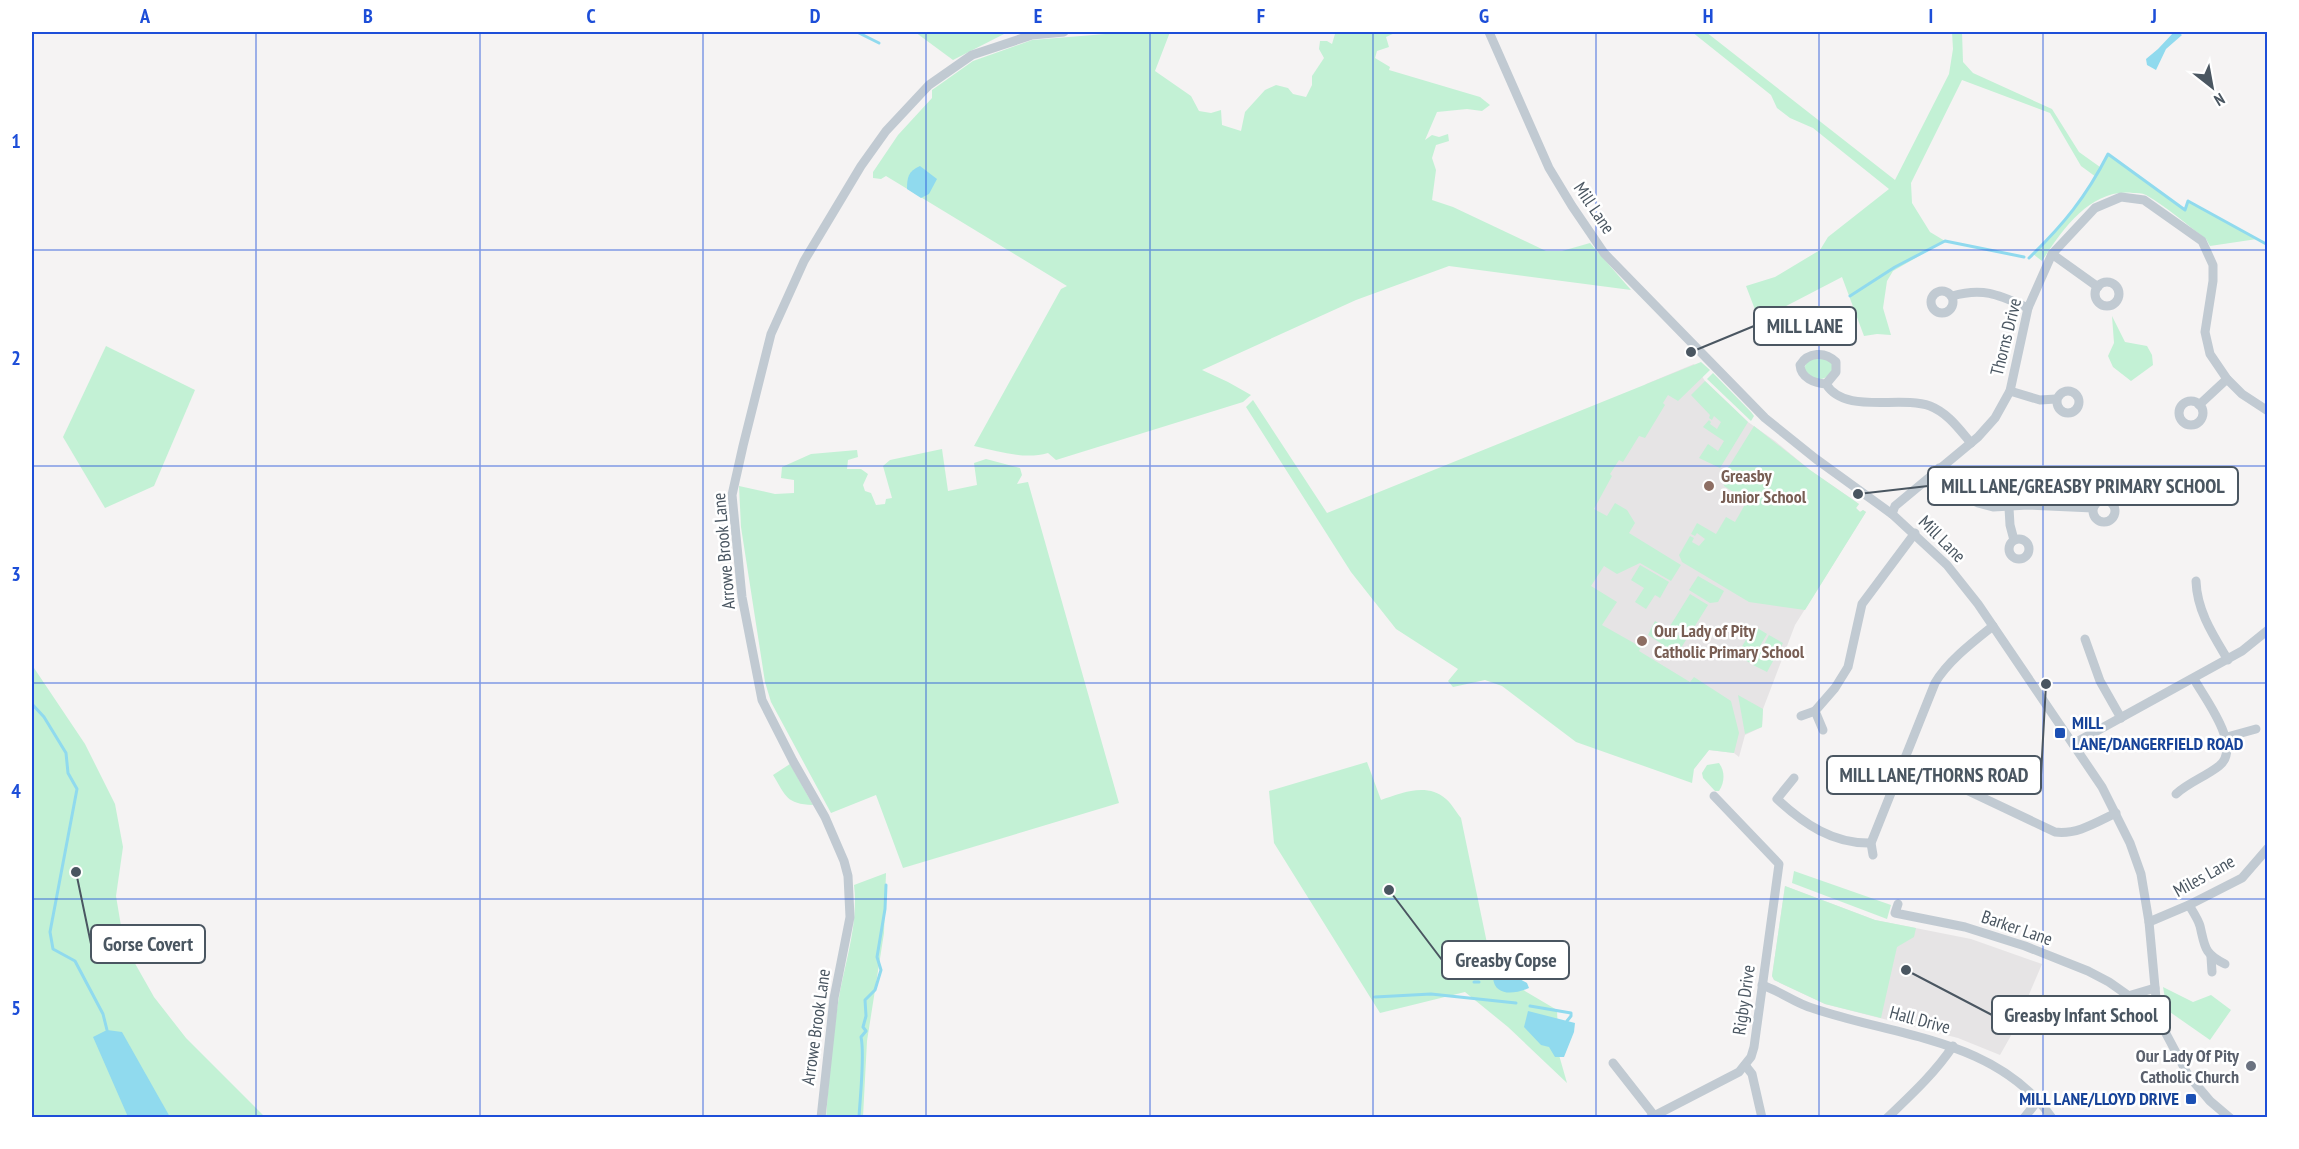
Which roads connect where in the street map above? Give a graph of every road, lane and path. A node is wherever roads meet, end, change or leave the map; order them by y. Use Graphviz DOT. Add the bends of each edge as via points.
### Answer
graph roads {
  1 [pos="1064,32"];
  2 [pos="1489,32"];
  3 [pos="2052,254"];
  4 [pos="2098,287"];
  5 [pos="1952,296"];
  6 [pos="2028,308"];
  7 [pos="2227,379"];
  8 [pos="1826,384"];
  9 [pos="2010,391"];
  10 [pos="2056,399"];
  11 [pos="2199,405"];
  12 [pos="2268,411"];
  13 [pos="1971,442"];
  14 [pos="1939,468"];
  15 [pos="2009,508"];
  16 [pos="2093,508"];
  17 [pos="1892,514"];
  18 [pos="1915,533"];
  19 [pos="2014,540"];
  20 [pos="2196,581"];
  21 [pos="1993,626"];
  22 [pos="2268,630"];
  23 [pos="2085,639"];
  24 [pos="2228,660"];
  25 [pos="2194,679"];
  26 [pos="1815,711"];
  27 [pos="1801,716"];
  28 [pos="2121,718"];
  29 [pos="2256,729"];
  30 [pos="1822,730"];
  31 [pos="2227,737"];
  32 [pos="2073,744"];
  33 [pos="1905,760"];
  34 [pos="1794,778"];
  35 [pos="2176,794"];
  36 [pos="1714,796"];
  37 [pos="2116,813"];
  38 [pos="1871,843"];
  39 [pos="2268,848"];
  40 [pos="1873,855"];
  41 [pos="1898,904"];
  42 [pos="2189,905"];
  43 [pos="2149,922"];
  44 [pos="2211,957"];
  45 [pos="2225,964"];
  46 [pos="2212,972"];
  47 [pos="1762,985"];
  48 [pos="2155,988"];
  49 [pos="2128,996"];
  50 [pos="2159,1016"];
  51 [pos="1953,1046"];
  52 [pos="1613,1063"];
  53 [pos="1745,1065"];
  54 [pos="2039,1099"];
  55 [pos="1651,1116"];
  56 [pos="821,1118"];
  57 [pos="1762,1118"];
  58 [pos="1887,1118"];
  59 [pos="2024,1118"];
  60 [pos="2052,1118"];
  61 [pos="2230,1118"];
  1 -- 56 [label="street, Arrowe Brook Lane" via="1032,35 972,55 929,85 886,130 804,261 771,334 736,475 732,495 742,597 762,700 825,817 848,876 850,917 834,998"];
  2 -- 17 [label="street, Mill Lane" via="1549,168 1604,253 1765,418"];
  3 -- 4 [label="street"];
  3 -- 6 [label="street, Thorns Drive"];
  3 -- 7 [label="street, Thorns Drive" via="2095,208 2121,197 2144,200 2202,241 2213,265 2205,321 2207,345"];
  5 -- 6 [label="street" via="1979,291"];
  6 -- 9 [label="street, Thorns Drive"];
  7 -- 11 [label="street"];
  7 -- 12 [label="street, Thorns Drive"];
  8 -- 13 [label="street" via="1835,394 1852,402 1908,401 1933,407 1950,418"];
  9 -- 10 [label="street" via="2040,400"];
  9 -- 13 [label="street, Thorns Drive" via="1995,418"];
  13 -- 14 [label="street, Thorns Drive"];
  14 -- 15 [label="street" via="1965,497"];
  14 -- 17 [label="street, Thorns Drive" via="1895,506"];
  15 -- 16 [label="street"];
  15 -- 19 [label="street"];
  17 -- 18 [label="street, Mill Lane"];
  18 -- 21 [label="street, Mill Lane" via="1952,571"];
  18 -- 26 [label="street" via="1862,604 1848,667"];
  20 -- 24 [label="street" via="2208,627"];
  21 -- 32 [label="street, Mill Lane"];
  21 -- 33 [label="street" via="1940,675"];
  22 -- 24 [label="street"];
  23 -- 28 [label="street" via="2100,681"];
  24 -- 25 [label="street"];
  25 -- 28 [label="street"];
  25 -- 31 [label="street"];
  26 -- 27 [label="street"];
  26 -- 30 [label="street"];
  28 -- 32 [label="street"];
  29 -- 31 [label="street"];
  31 -- 35 [label="street" via="2223,761"];
  32 -- 37 [label="street, Mill Lane"];
  33 -- 37 [label="street" via="2055,832 2083,828"];
  33 -- 38 [label="street"];
  34 -- 38 [label="street" via="1777,800 1801,821 1839,840"];
  36 -- 47 [label="street, Rigby Drive" via="1779,864"];
  37 -- 43 [label="street, Mill Lane" via="2141,874"];
  38 -- 40 [label="street"];
  39 -- 42 [label="street, Miles Lane" via="2242,878"];
  41 -- 49 [label="street, Barker Lane" via="1895,913 1965,927 2025,946 2088,971"];
  42 -- 43 [label="street, Miles Lane"];
  42 -- 44 [label="street"];
  43 -- 48 [label="street, Mill Lane"];
  44 -- 45 [label="street"];
  44 -- 46 [label="street"];
  47 -- 51 [label="street, Hall Drive" via="1810,1008"];
  47 -- 53 [label="street, Rigby Drive" via="1754,1047"];
  48 -- 49 [label="street"];
  48 -- 50 [label="street, Mill Lane"];
  49 -- 50 [label="street, Barker Lane" via="2149,1017"];
  50 -- 61 [label="street, Mill Lane" via="2188,1076"];
  51 -- 54 [label="street, Hall Drive" via="1994,1064"];
  51 -- 58 [label="street" via="1922,1085"];
  52 -- 55 [label="street"];
  53 -- 55 [label="street" via="1729,1078"];
  53 -- 57 [label="street" via="1752,1074"];
  54 -- 59 [label="street"];
  54 -- 60 [label="street, Hall Drive"];
}
